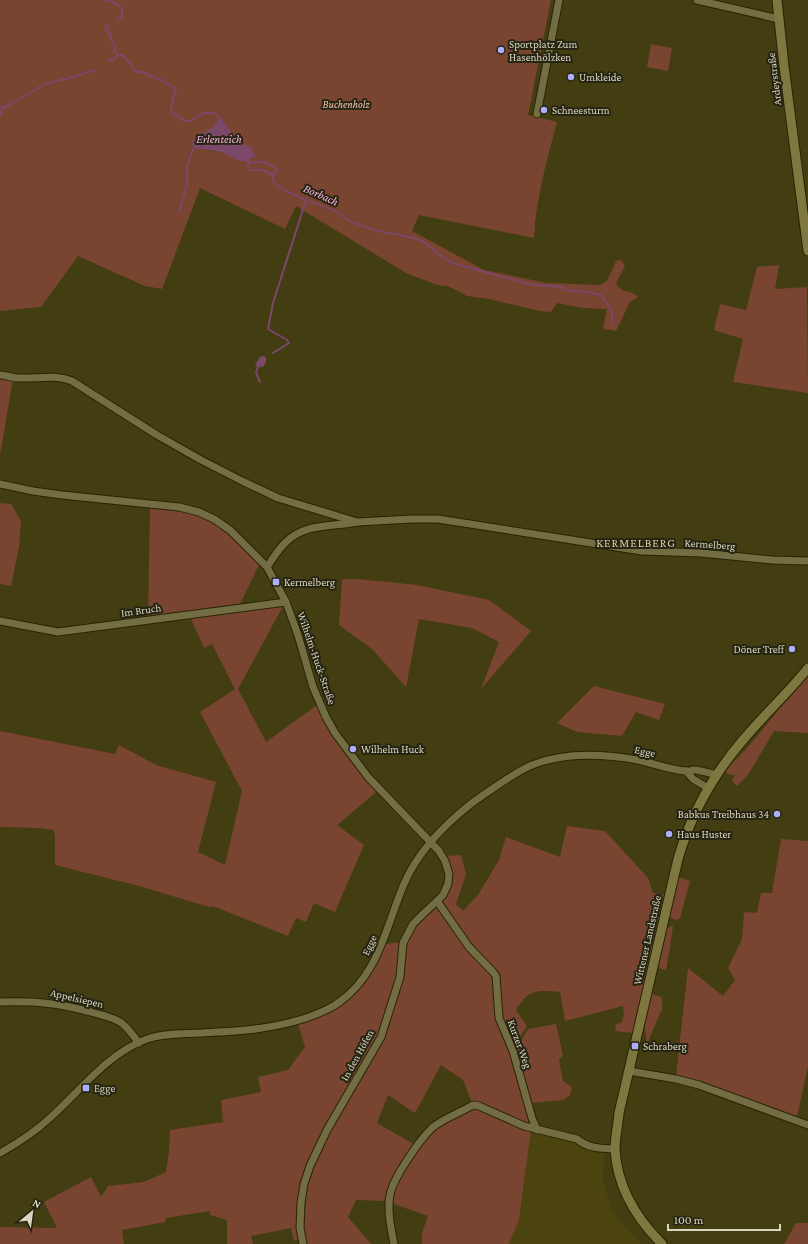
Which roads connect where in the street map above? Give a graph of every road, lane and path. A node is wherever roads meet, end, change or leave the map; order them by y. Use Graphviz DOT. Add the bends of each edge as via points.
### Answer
graph roads {
  1 [pos="559,0"];
  2 [pos="697,0"];
  3 [pos="777,0"];
  4 [pos="779,19"];
  5 [pos="536,114"];
  6 [pos="806,223"];
  7 [pos="808,251"];
  8 [pos="0,375"];
  9 [pos="0,484"];
  10 [pos="357,522"];
  11 [pos="808,561"];
  12 [pos="267,567"];
  13 [pos="286,602"];
  14 [pos="0,621"];
  15 [pos="808,668"];
  16 [pos="686,771"];
  17 [pos="716,775"];
  18 [pos="708,788"];
  19 [pos="431,842"];
  20 [pos="437,901"];
  21 [pos="0,1002"];
  22 [pos="139,1043"];
  23 [pos="629,1071"];
  24 [pos="808,1125"];
  25 [pos="537,1130"];
  26 [pos="615,1149"];
  27 [pos="0,1153"];
  28 [pos="303,1244"];
  29 [pos="394,1244"];
  30 [pos="662,1244"];
  1 -- 5 [label="street"];
  2 -- 4 [label="street"];
  3 -- 4 [label="main road, Ardeystraße"];
  4 -- 6 [label="main road, Ardeystraße"];
  6 -- 7 [label="main road, Ardeystraße"];
  8 -- 10 [label="street, Kermelberg" via="17,378 59,377 72,381 165,440 242,482 288,502"];
  9 -- 12 [label="street, Wilhelm-Huck-Straße" via="62,496 179,507 199,512 230,530"];
  10 -- 11 [label="street, Kermelberg" via="438,520 642,551"];
  10 -- 12 [label="street" via="317,526 298,533 281,547"];
  12 -- 13 [label="street, Wilhelm-Huck-Straße"];
  13 -- 14 [label="street, Im Bruch" via="58,632"];
  13 -- 19 [label="street, Wilhelm-Huck-Straße" via="313,687 335,733 368,777"];
  15 -- 17 [label="main road, Wittener Landstraße" via="744,739"];
  16 -- 17 [label="street, Egge" via="695,770"];
  16 -- 18 [label="street, Egge"];
  16 -- 19 [label="street, Egge" via="604,755 544,761 528,767 487,792 454,818"];
  17 -- 18 [label="main road, Wittener Landstraße"];
  18 -- 23 [label="main road, Wittener Landstraße" via="687,830 678,859"];
  19 -- 20 [label="street, In den Höfen" via="439,851 449,874 448,884"];
  19 -- 22 [label="street, Egge" via="408,875 385,937 371,966 357,986 336,1005 293,1022 268,1028 162,1036"];
  20 -- 25 [label="street, Kurzer Weg" via="469,947 496,976 499,1018 513,1051"];
  20 -- 28 [label="street, In den Höfen" via="414,924 403,943 400,977 381,1037 327,1130 310,1166 304,1184 302,1203 300,1228"];
  21 -- 22 [label="street, Appelsiepen" via="38,1001 72,1006 107,1016 125,1026"];
  22 -- 27 [label="street, Egge" via="96,1073 32,1133"];
  23 -- 24 [label="street" via="698,1085"];
  23 -- 26 [label="main road, Wittener Landstraße" via="619,1113"];
  25 -- 26 [label="street" via="578,1139 590,1147"];
  25 -- 29 [label="street" via="475,1105 434,1126 415,1149 390,1194 389,1208"];
  26 -- 30 [label="main road, Wittener Landstraße" via="622,1186 629,1202 641,1221"];
}
